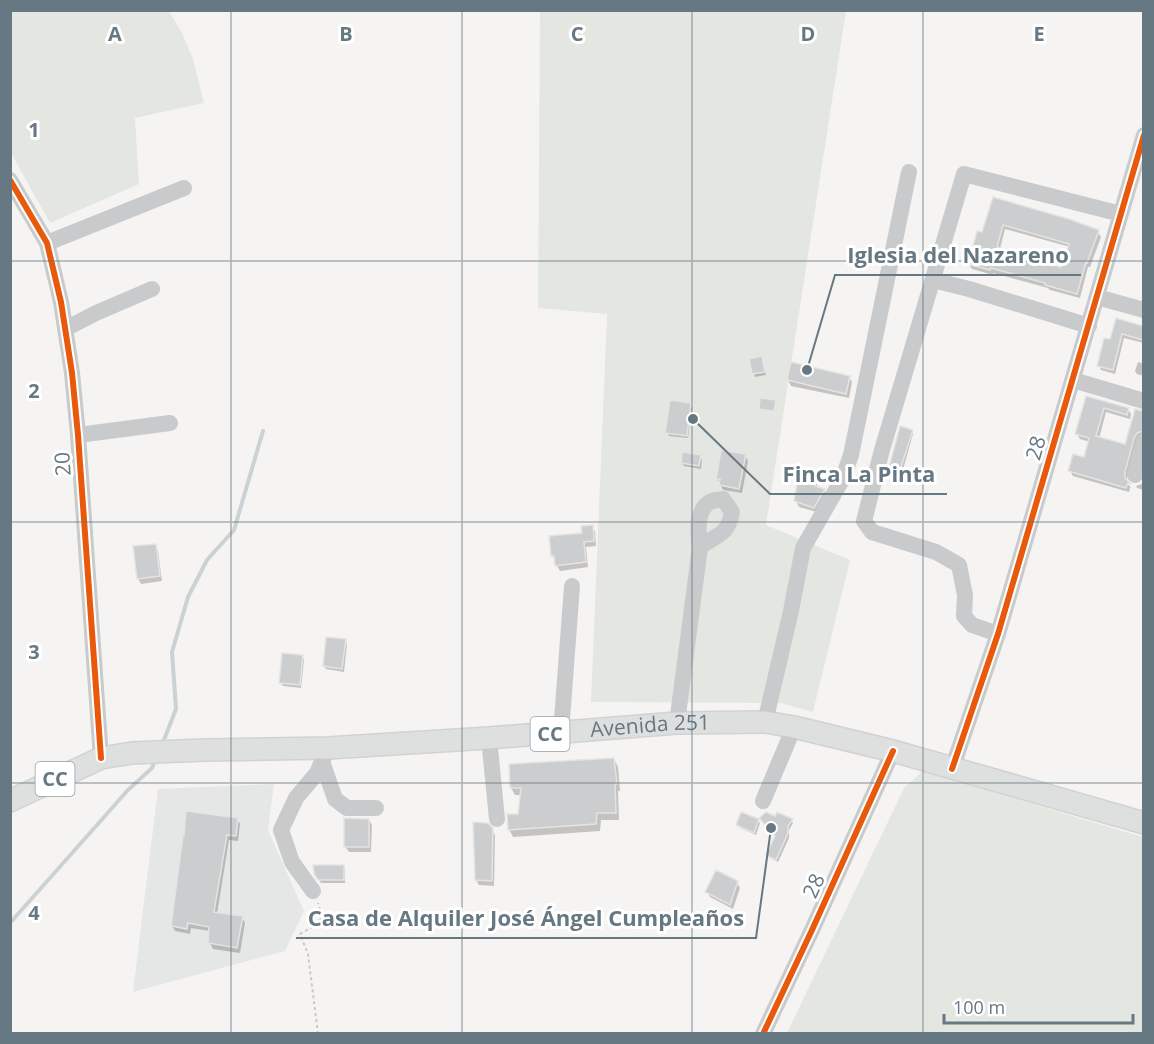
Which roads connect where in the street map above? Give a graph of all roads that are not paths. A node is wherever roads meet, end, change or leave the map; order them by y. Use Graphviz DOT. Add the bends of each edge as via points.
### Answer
graph roads {
  1 [pos="1143,135"];
  2 [pos="909,172"];
  3 [pos="11,181"];
  4 [pos="184,189"];
  5 [pos="1120,214"];
  6 [pos="47,243"];
  7 [pos="933,280"];
  8 [pos="152,289"];
  9 [pos="1097,297"];
  10 [pos="1143,310"];
  11 [pos="1089,326"];
  12 [pos="65,329"];
  13 [pos="1073,380"];
  14 [pos="1143,402"];
  15 [pos="170,423"];
  16 [pos="78,435"];
  17 [pos="1143,441"];
  18 [pos="1135,475"];
  19 [pos="700,547"];
  20 [pos="572,586"];
  21 [pos="998,634"];
  22 [pos="765,722"];
  23 [pos="677,723"];
  24 [pos="794,727"];
  25 [pos="561,733"];
  26 [pos="489,738"];
  27 [pos="892,751"];
  28 [pos="325,754"];
  29 [pos="101,758"];
  30 [pos="952,769"];
  31 [pos="10,801"];
  32 [pos="763,801"];
  33 [pos="376,808"];
  34 [pos="497,819"];
  35 [pos="1143,823"];
  36 [pos="313,891"];
  37 [pos="763,1034"];
  1 -- 5 [label="street, 28"];
  2 -- 22 [label="street" via="851,455 843,478 803,548"];
  3 -- 6 [label="street, 20"];
  4 -- 6 [label="street"];
  5 -- 7 [label="street" via="964,174"];
  5 -- 9 [label="street, 28"];
  6 -- 12 [label="street, 20"];
  7 -- 11 [label="street"];
  7 -- 21 [label="street" via="864,521 872,532 936,552 959,565 965,595 964,616 972,625"];
  8 -- 12 [label="street"];
  9 -- 10 [label="street"];
  9 -- 11 [label="street, 28"];
  11 -- 13 [label="street, 28"];
  12 -- 16 [label="street, 20"];
  13 -- 14 [label="street"];
  13 -- 21 [label="street, 28"];
  15 -- 16 [label="street"];
  16 -- 29 [label="street, 20"];
  17 -- 18 [label="street"];
  19 -- 23 [label="street"];
  20 -- 25 [label="street"];
  21 -- 30 [label="street, 28"];
  22 -- 23 [label="main road, Avenida 251 / CC"];
  22 -- 24 [label="main road, Avenida 251 / CC"];
  23 -- 25 [label="main road, Avenida 251 / CC"];
  24 -- 27 [label="main road, Avenida 251 / CC"];
  24 -- 32 [label="street"];
  25 -- 26 [label="main road, Avenida 251 / CC"];
  26 -- 28 [label="main road, Avenida 251 / CC"];
  26 -- 34 [label="street"];
  27 -- 30 [label="main road, Avenida 251 / CC"];
  27 -- 37 [label="street, 28"];
  28 -- 29 [label="main road, Avenida 251 / CC" via="204,750"];
  28 -- 33 [label="street" via="335,799 347,808"];
  28 -- 36 [label="street" via="317,773 296,798 281,830 292,862"];
  29 -- 31 [label="main road, Avenida 251 / CC"];
  30 -- 35 [label="main road, Avenida 251 / CC"];
}
